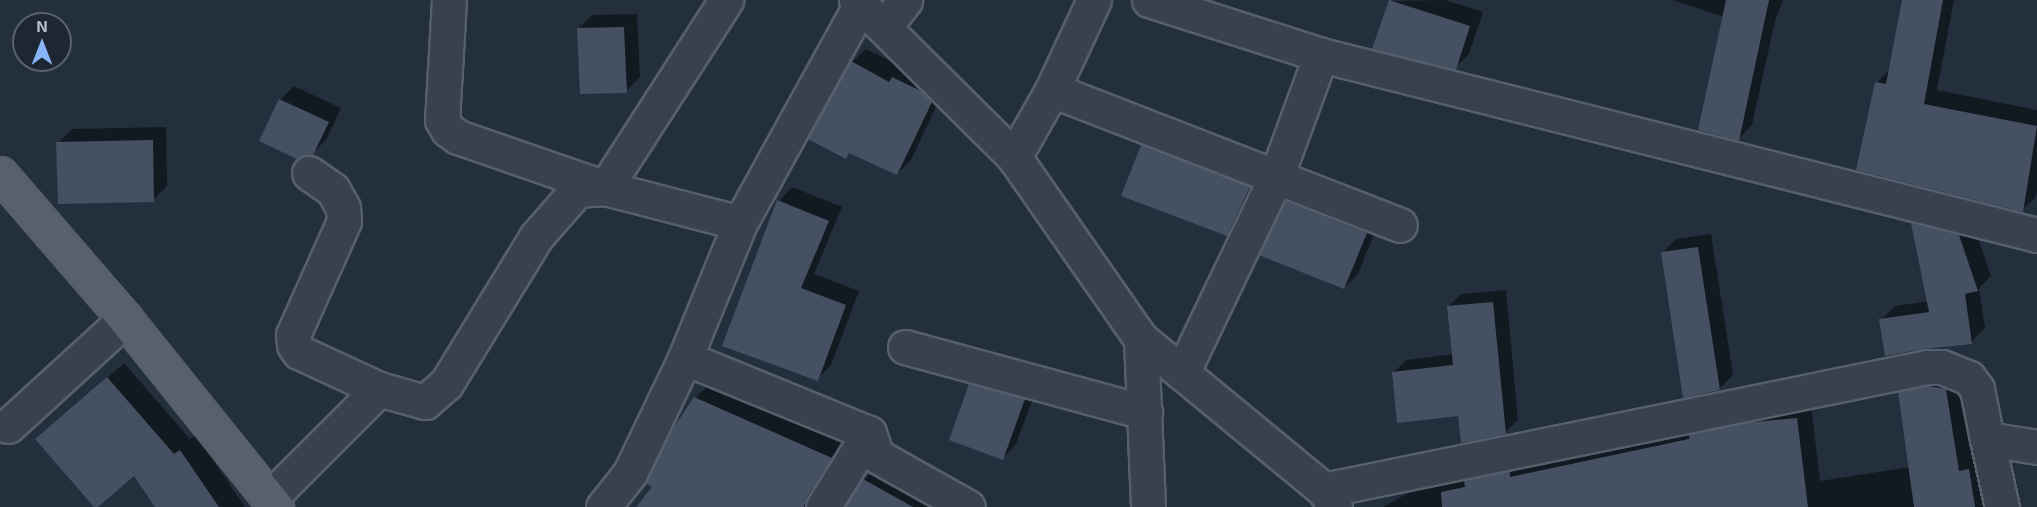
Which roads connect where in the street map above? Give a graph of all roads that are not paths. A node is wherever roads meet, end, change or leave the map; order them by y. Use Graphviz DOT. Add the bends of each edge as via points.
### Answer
graph roads {
  1 [pos="448,0"];
  2 [pos="726,0"];
  3 [pos="905,0"];
  4 [pos="1094,0"];
  5 [pos="1155,1"];
  6 [pos="859,2"];
  7 [pos="885,26"];
  8 [pos="1321,55"];
  9 [pos="1052,90"];
  10 [pos="1014,157"];
  11 [pos="309,172"];
  12 [pos="0,174"];
  13 [pos="1276,177"];
  14 [pos="605,188"];
  15 [pos="740,223"];
  16 [pos="1400,225"];
  17 [pos="2037,235"];
  18 [pos="125,319"];
  19 [pos="1141,339"];
  20 [pos="905,347"];
  21 [pos="685,358"];
  22 [pos="1182,373"];
  23 [pos="379,389"];
  24 [pos="1145,412"];
  25 [pos="8,426"];
  26 [pos="869,433"];
  27 [pos="1987,440"];
  28 [pos="2037,447"];
  29 [pos="1330,499"];
  30 [pos="273,503"];
  31 [pos="603,507"];
  32 [pos="823,507"];
  33 [pos="968,507"];
  34 [pos="1148,507"];
  35 [pos="2002,507"];
  1 -- 14 [label="street" via="442,120 448,130 458,137"];
  2 -- 14 [label="street"];
  3 -- 7 [label="street"];
  4 -- 9 [label="street"];
  5 -- 8 [label="street"];
  6 -- 7 [label="street"];
  6 -- 15 [label="street"];
  7 -- 10 [label="street"];
  8 -- 13 [label="street"];
  8 -- 17 [label="street"];
  9 -- 10 [label="street"];
  9 -- 13 [label="street"];
  10 -- 19 [label="street"];
  11 -- 23 [label="street" via="333,190 343,208 344,221 292,335 294,345 299,352"];
  12 -- 18 [label="main road"];
  13 -- 16 [label="street"];
  13 -- 22 [label="street"];
  14 -- 15 [label="street"];
  14 -- 23 [label="street" via="578,190 544,228 446,384 436,393 425,402"];
  15 -- 21 [label="street"];
  18 -- 25 [label="street"];
  18 -- 30 [label="main road"];
  19 -- 22 [label="street"];
  19 -- 24 [label="street"];
  20 -- 24 [label="street"];
  21 -- 26 [label="street"];
  21 -- 31 [label="street" via="630,473"];
  22 -- 29 [label="street"];
  23 -- 30 [label="street"];
  24 -- 34 [label="street"];
  26 -- 32 [label="street"];
  26 -- 33 [label="street" via="877,456"];
  27 -- 28 [label="street"];
  27 -- 29 [label="street" via="1977,389 1969,378 1942,367 1928,367"];
  27 -- 35 [label="street"];
}
